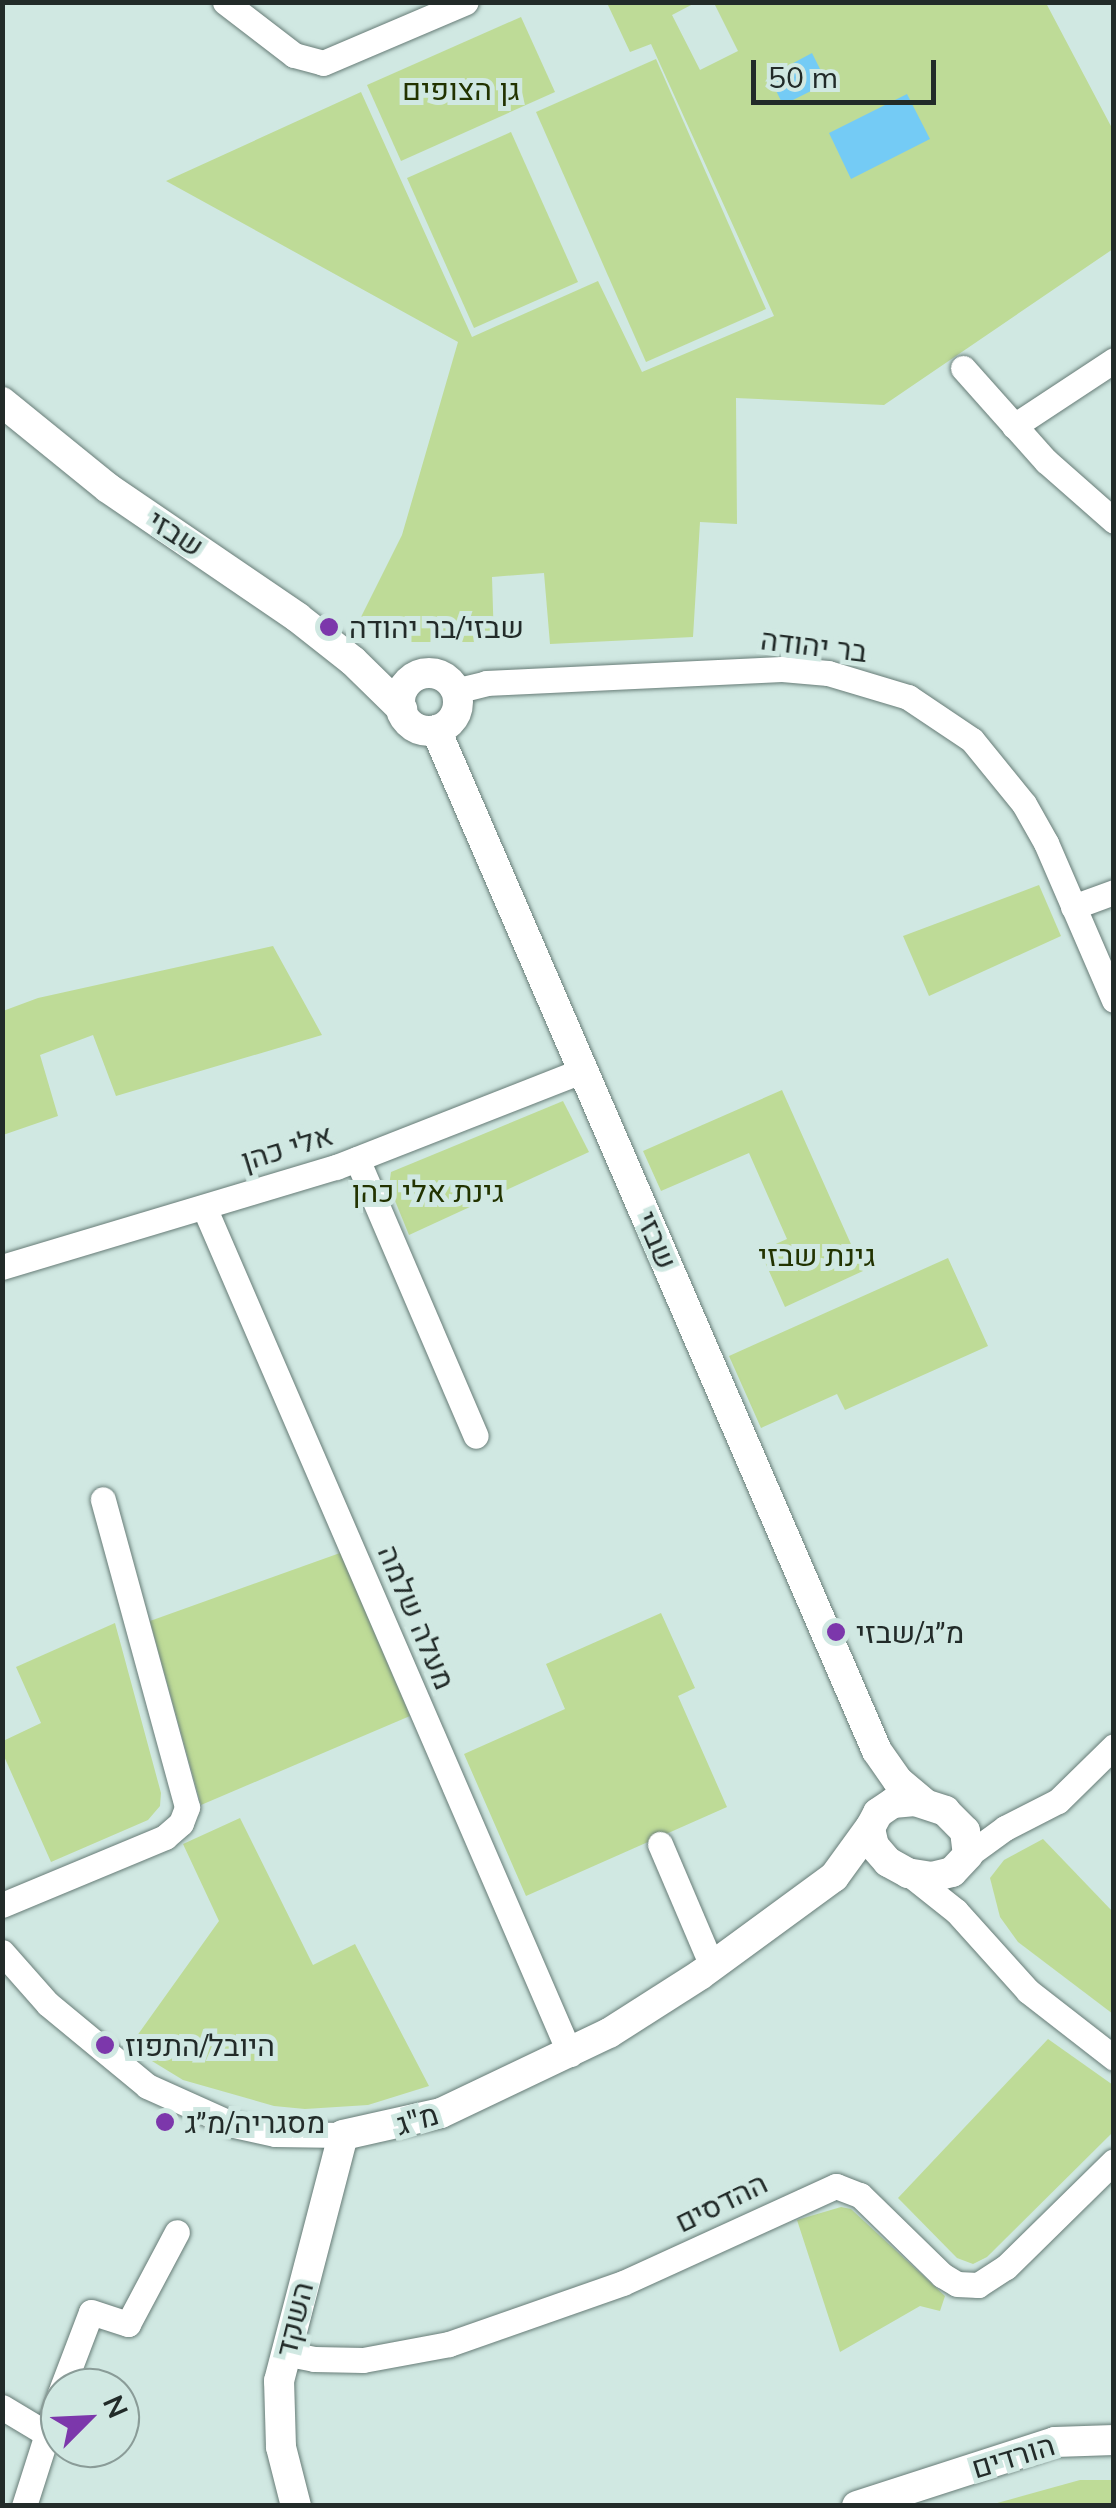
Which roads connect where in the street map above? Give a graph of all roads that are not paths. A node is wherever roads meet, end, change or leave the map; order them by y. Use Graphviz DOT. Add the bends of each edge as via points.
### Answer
graph roads {
  1 [pos="225,2"];
  2 [pos="466,2"];
  3 [pos="1114,360"];
  4 [pos="963,368"];
  5 [pos="2,402"];
  6 [pos="1014,426"];
  7 [pos="1114,521"];
  8 [pos="352,661"];
  9 [pos="422,674"];
  10 [pos="455,690"];
  11 [pos="402,710"];
  12 [pos="436,730"];
  13 [pos="1114,892"];
  14 [pos="1073,907"];
  15 [pos="1114,1000"];
  16 [pos="583,1070"];
  17 [pos="357,1160"];
  18 [pos="204,1207"];
  19 [pos="2,1268"];
  20 [pos="476,1436"];
  21 [pos="102,1499"];
  22 [pos="1114,1746"];
  23 [pos="877,1751"];
  24 [pos="923,1802"];
  25 [pos="952,1816"];
  26 [pos="1030,1816"];
  27 [pos="872,1822"];
  28 [pos="660,1844"];
  29 [pos="966,1857"];
  30 [pos="901,1870"];
  31 [pos="830,1881"];
  32 [pos="2,1905"];
  33 [pos="974,1933"];
  34 [pos="2,1952"];
  35 [pos="712,1966"];
  36 [pos="570,2054"];
  37 [pos="1114,2058"];
  38 [pos="344,2136"];
  39 [pos="1114,2161"];
  40 [pos="176,2232"];
  41 [pos="284,2353"];
  42 [pos="69,2368"];
  43 [pos="2,2407"];
  44 [pos="40,2430"];
  45 [pos="1114,2440"];
  46 [pos="40,2456"];
  47 [pos="24,2506"];
  48 [pos="296,2506"];
  49 [pos="857,2506"];
  1 -- 2 [label="street" via="294,55 318,63 344,58"];
  3 -- 6 [label="street"];
  4 -- 6 [label="street"];
  5 -- 8 [label="street, שבזי" via="108,488"];
  6 -- 7 [label="street"];
  8 -- 9 [label="street, שבזי" via="395,675"];
  8 -- 11 [label="street, שבזי"];
  9 -- 10 [label="street" via="443,677"];
  9 -- 11 [label="street" via="406,684"];
  10 -- 12 [label="street" via="456,712"];
  10 -- 14 [label="street, בר יהודה" via="730,669 819,672 870,683 942,716 1000,770 1046,843"];
  11 -- 12 [label="street" via="415,727"];
  12 -- 16 [label="street, שבזי"];
  13 -- 14 [label="street"];
  14 -- 15 [label="street, בר יהודה"];
  16 -- 17 [label="street, אלי כהן"];
  16 -- 23 [label="street, שבזי"];
  17 -- 18 [label="street, אלי כהן"];
  17 -- 20 [label="street"];
  18 -- 19 [label="street, אלי כהן"];
  18 -- 36 [label="street, מעלה שלמה"];
  21 -- 32 [label="street" via="187,1806 181,1823 164,1837"];
  22 -- 26 [label="street" via="1065,1796"];
  23 -- 24 [label="street, שבזי"];
  23 -- 27 [label="street, שבזי" via="880,1784"];
  24 -- 25 [label="street"];
  24 -- 27 [label="street" via="894,1803"];
  25 -- 26 [label="street" via="988,1823"];
  25 -- 29 [label="street" via="968,1837"];
  26 -- 29 [label="street"];
  27 -- 30 [label="street" via="874,1846"];
  27 -- 31 [label="street, מ\"ג"];
  28 -- 35 [label="street"];
  29 -- 30 [label="street" via="946,1874"];
  29 -- 33 [label="street" via="964,1904"];
  30 -- 31 [label="street, מ\"ג" via="869,1868"];
  30 -- 33 [label="street" via="943,1899"];
  31 -- 35 [label="street, מ\"ג"];
  33 -- 37 [label="street" via="1034,1996"];
  34 -- 38 [label="street, מ\"ג" via="83,2036 147,2086 234,2125"];
  35 -- 36 [label="street, מ\"ג"];
  36 -- 38 [label="street, מ\"ג" via="440,2113"];
  38 -- 41 [label="street, השקד"];
  39 -- 41 [label="street, ההדסים" via="1006,2267 978,2285 942,2276 860,2194 836,2186 623,2283 449,2344 364,2360"];
  40 -- 42 [label="street" via="128,2324 90,2312"];
  41 -- 48 [label="street, השקד" via="279,2427"];
  43 -- 44 [label="street"];
  45 -- 49 [label="street, הורדים" via="1055,2442"];
  46 -- 47 [label="street"];
}
